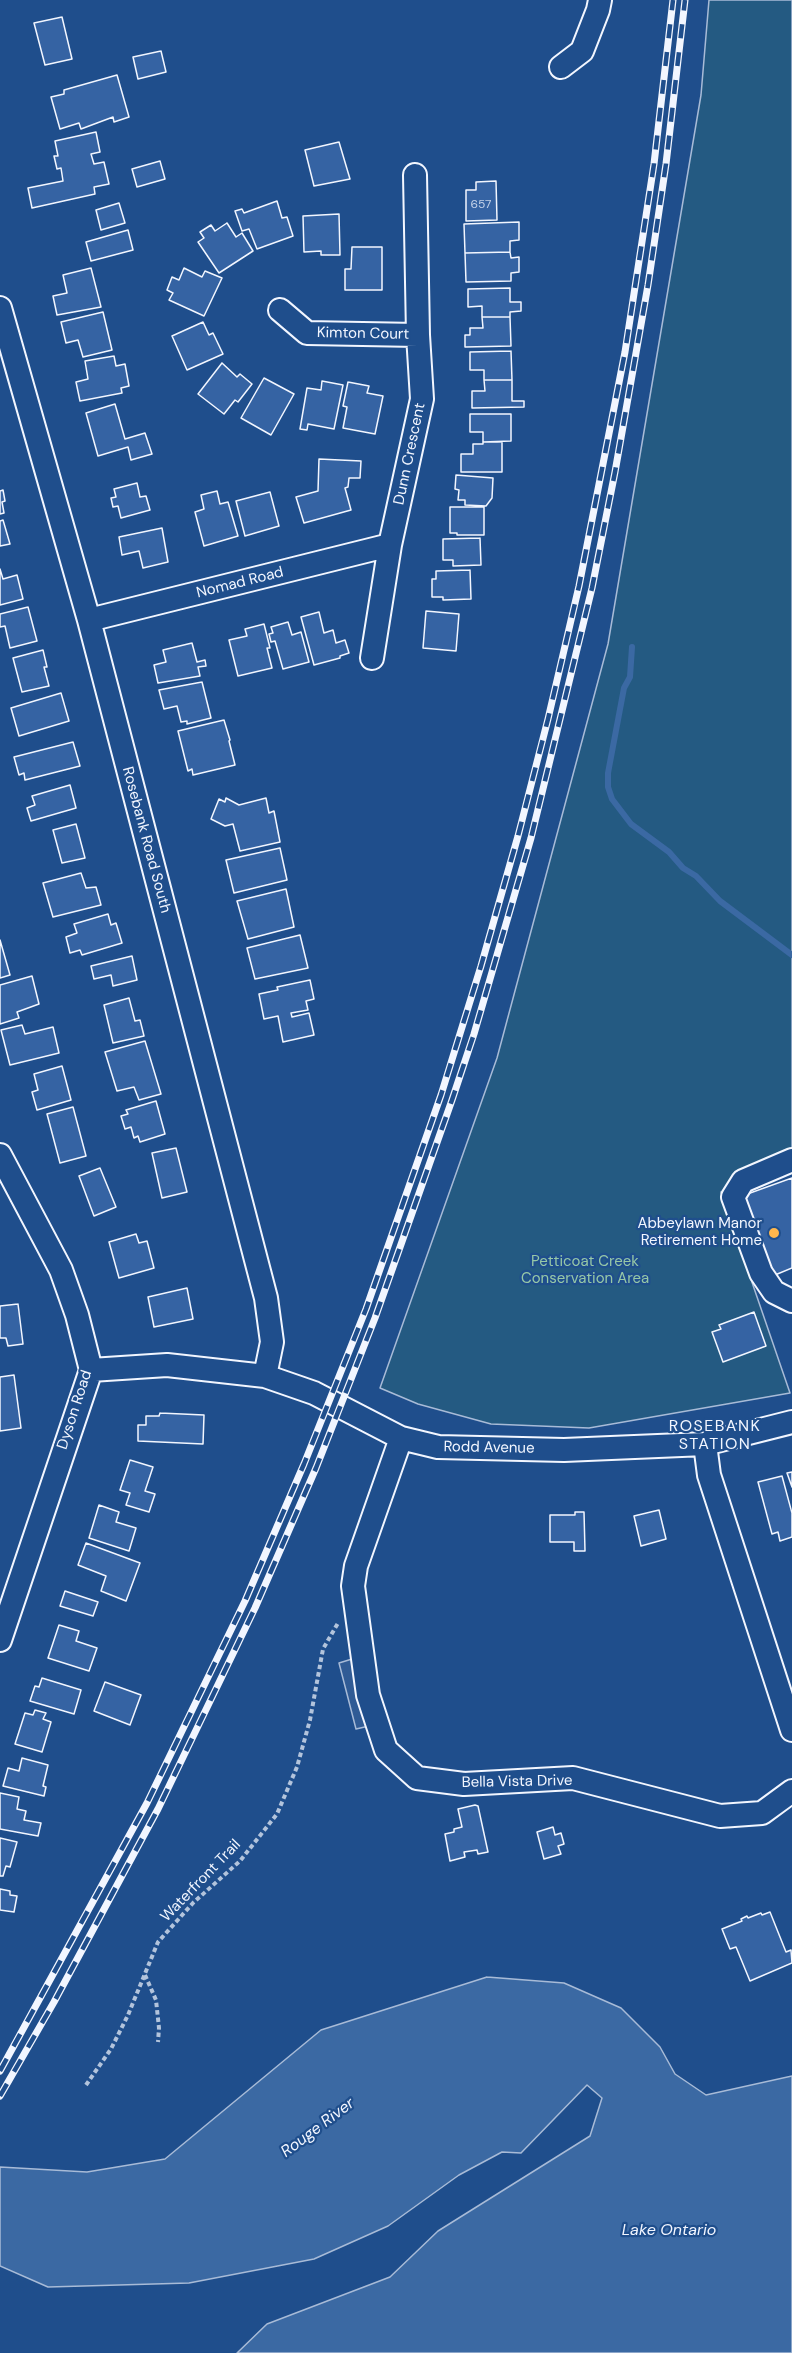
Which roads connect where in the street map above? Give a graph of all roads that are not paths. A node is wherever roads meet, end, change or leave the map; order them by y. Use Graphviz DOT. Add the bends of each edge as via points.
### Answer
graph roads {
  1 [pos="600,0"];
  2 [pos="561,67"];
  3 [pos="415,175"];
  4 [pos="0,308"];
  5 [pos="280,310"];
  6 [pos="418,336"];
  7 [pos="5,345"];
  8 [pos="390,544"];
  9 [pos="89,620"];
  10 [pos="372,658"];
  11 [pos="0,1155"];
  12 [pos="792,1160"];
  13 [pos="786,1292"];
  14 [pos="91,1370"];
  15 [pos="266,1376"];
  16 [pos="792,1422"];
  17 [pos="401,1438"];
  18 [pos="705,1443"];
  19 [pos="0,1640"];
  20 [pos="792,1730"];
  21 [pos="792,1791"];
  1 -- 2 [label="street" via="582,51"];
  3 -- 6 [label="street, Dunn Crescent"];
  4 -- 7 [label="street, Rosebank Road South"];
  5 -- 6 [label="street, Kimton Court" via="307,333"];
  6 -- 8 [label="street, Dunn Crescent" via="422,399"];
  7 -- 9 [label="street, Rosebank Road South"];
  8 -- 9 [label="street, Nomad Road"];
  8 -- 10 [label="street, Dunn Crescent"];
  9 -- 15 [label="street, Rosebank Road South" via="266,1298 272,1342"];
  11 -- 14 [label="street, Dyson Road" via="61,1270"];
  12 -- 13 [label="street" via="742,1181 733,1197 760,1273"];
  14 -- 15 [label="street, Rodd Avenue" via="167,1365"];
  14 -- 19 [label="street, Dyson Road"];
  15 -- 17 [label="street, Rodd Avenue" via="314,1393"];
  16 -- 18 [label="street, Rodd Avenue"];
  17 -- 18 [label="street, Rodd Avenue" via="438,1447 552,1449"];
  17 -- 21 [label="street, Bella Vista Drive" via="356,1566 353,1586 368,1695 386,1750 417,1778 464,1784 573,1778 720,1816 762,1813"];
  18 -- 20 [label="street" via="709,1475"];
}
